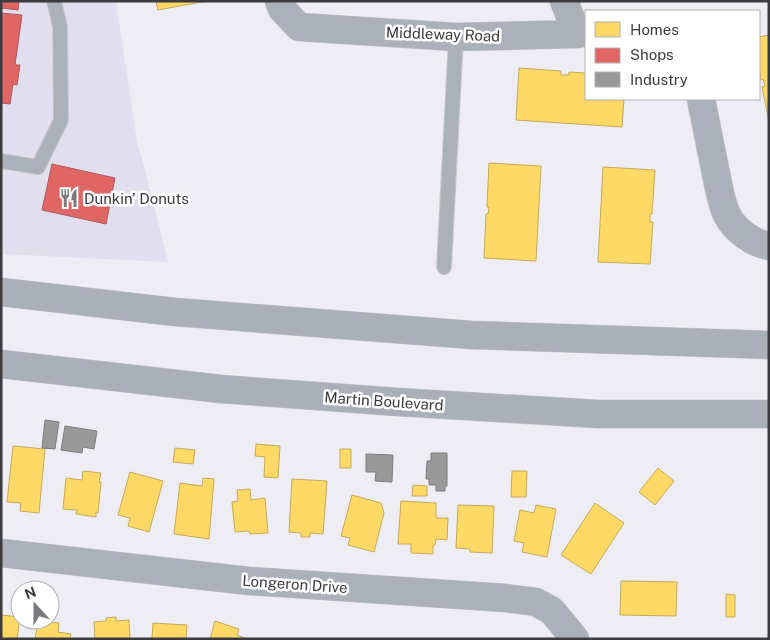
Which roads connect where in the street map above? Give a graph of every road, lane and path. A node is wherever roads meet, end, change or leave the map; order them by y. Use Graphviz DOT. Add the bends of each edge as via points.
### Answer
graph roads {
  1 [pos="54,1"];
  2 [pos="279,1"];
  3 [pos="564,1"];
  4 [pos="582,33"];
  5 [pos="456,37"];
  6 [pos="701,100"];
  7 [pos="1,161"];
  8 [pos="769,246"];
  9 [pos="444,267"];
  10 [pos="1,292"];
  11 [pos="769,345"];
  12 [pos="1,364"];
  13 [pos="769,414"];
  14 [pos="1,553"];
  15 [pos="575,639"];
  1 -- 7 [label="lane" via="60,27 62,120 38,166"];
  2 -- 5 [label="street, Middleway Road" via="282,10 300,27"];
  3 -- 4 [label="street"];
  4 -- 5 [label="street, Middleway Road"];
  5 -- 9 [label="lane"];
  6 -- 8 [label="street" via="726,213 746,236"];
  10 -- 11 [label="main road" via="175,312 472,335"];
  12 -- 13 [label="main road, Martin Boulevard" via="221,389 398,402 598,414"];
  14 -- 15 [label="street, Longeron Drive" via="249,581 536,602 552,612"];
}
